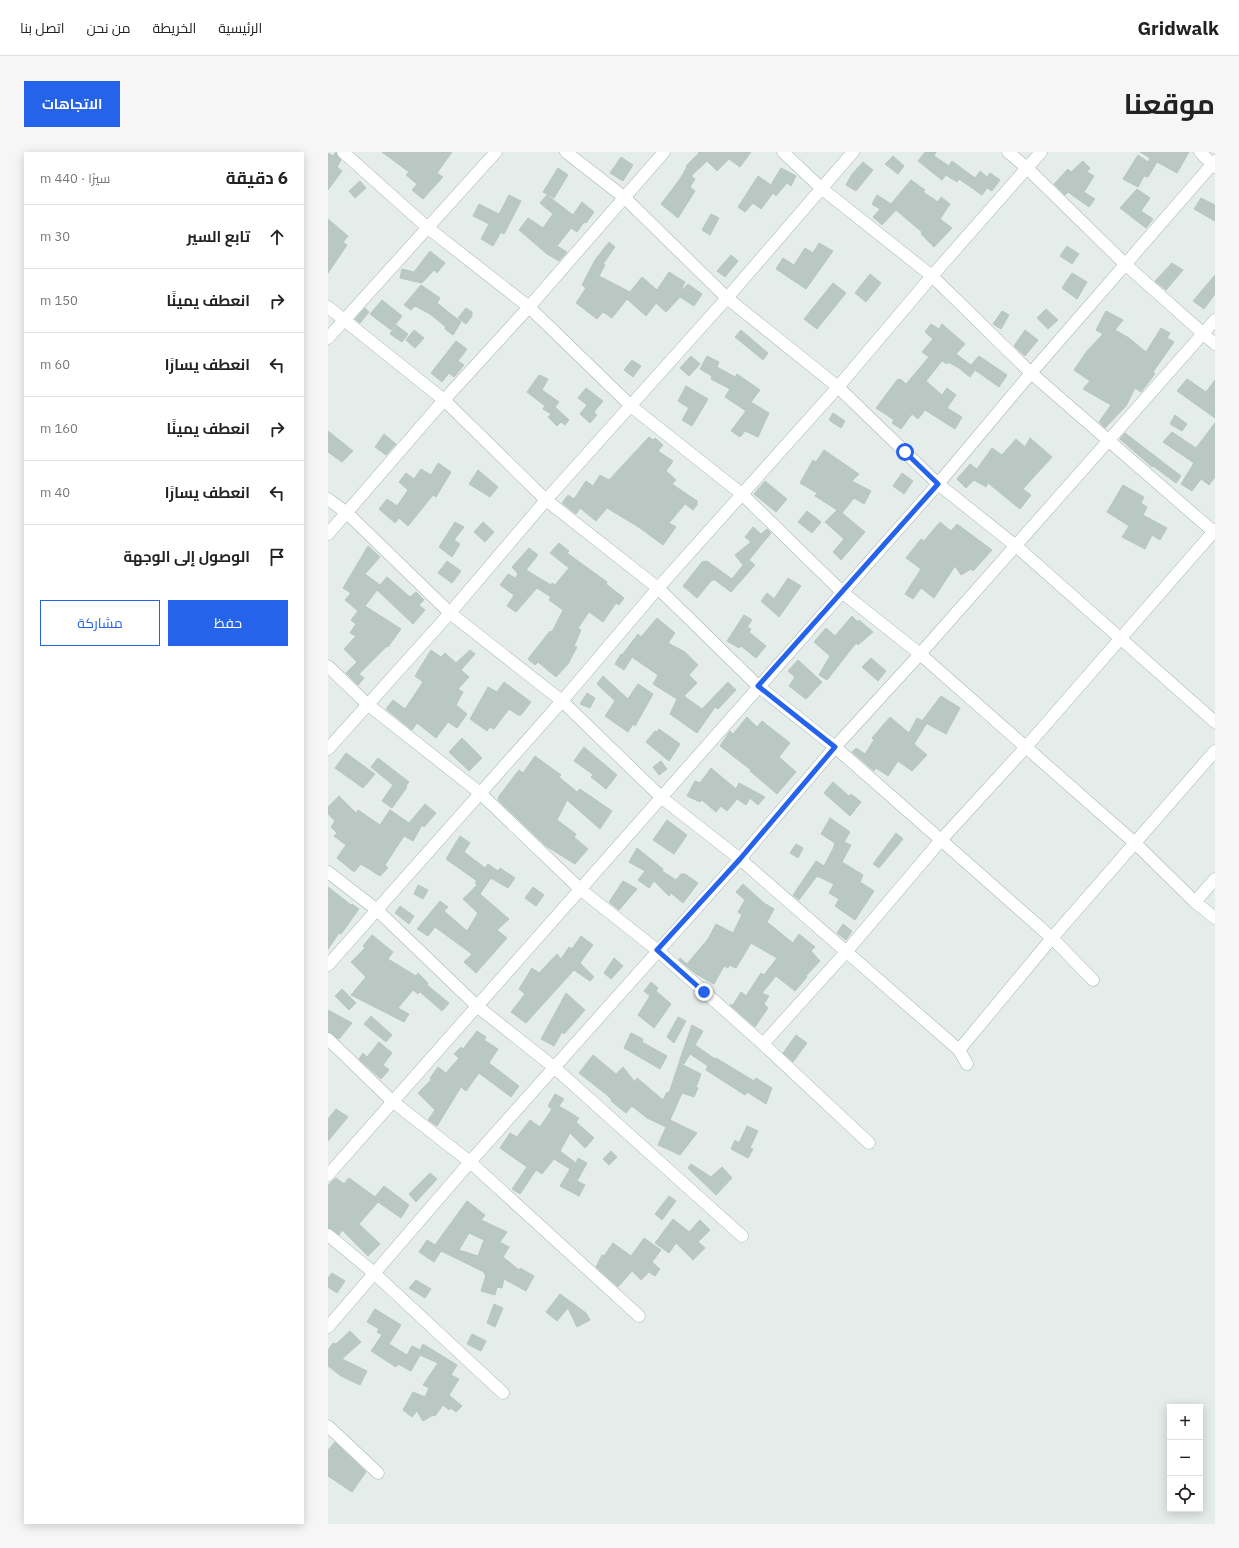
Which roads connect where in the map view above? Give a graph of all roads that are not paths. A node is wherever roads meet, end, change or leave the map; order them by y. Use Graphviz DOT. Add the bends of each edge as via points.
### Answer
graph roads {
  1 [pos="343,152"];
  2 [pos="496,152"];
  3 [pos="566,152"];
  4 [pos="664,152"];
  5 [pos="783,152"];
  6 [pos="853,152"];
  7 [pos="1008,152"];
  8 [pos="1041,152"];
  9 [pos="1200,152"];
  10 [pos="1214,164"];
  11 [pos="1027,168"];
  12 [pos="821,188"];
  13 [pos="625,198"];
  14 [pos="428,228"];
  15 [pos="1126,265"];
  16 [pos="932,276"];
  17 [pos="727,298"];
  18 [pos="328,307"];
  19 [pos="529,307"];
  20 [pos="343,320"];
  21 [pos="1215,320"];
  22 [pos="1204,334"];
  23 [pos="328,338"];
  24 [pos="1215,344"];
  25 [pos="1031,373"];
  26 [pos="838,387"];
  27 [pos="444,400"];
  28 [pos="632,407"];
  29 [pos="1109,440"];
  30 [pos="938,484"];
  31 [pos="743,495"];
  32 [pos="328,499"];
  33 [pos="546,500"];
  34 [pos="347,513"];
  35 [pos="1215,532"];
  36 [pos="328,534"];
  37 [pos="1016,546"];
  38 [pos="658,588"];
  39 [pos="843,593"];
  40 [pos="450,613"];
  41 [pos="1120,639"];
  42 [pos="920,654"];
  43 [pos="328,666"];
  44 [pos="758,686"];
  45 [pos="562,701"];
  46 [pos="367,704"];
  47 [pos="1215,722"];
  48 [pos="835,747"];
  49 [pos="1026,747"];
  50 [pos="328,749"];
  51 [pos="1215,751"];
  52 [pos="480,792"];
  53 [pos="662,798"];
  54 [pos="941,840"];
  55 [pos="1136,844"];
  56 [pos="740,859"];
  57 [pos="328,872"];
  58 [pos="1215,878"];
  59 [pos="580,890"];
  60 [pos="1195,902"];
  61 [pos="377,910"];
  62 [pos="1215,918"];
  63 [pos="1052,938"];
  64 [pos="657,950"];
  65 [pos="846,952"];
  66 [pos="328,965"];
  67 [pos="1093,980"];
  68 [pos="478,1007"];
  69 [pos="328,1039"];
  70 [pos="763,1044"];
  71 [pos="959,1050"];
  72 [pos="967,1064"];
  73 [pos="555,1068"];
  74 [pos="392,1101"];
  75 [pos="869,1143"];
  76 [pos="470,1162"];
  77 [pos="328,1175"];
  78 [pos="328,1235"];
  79 [pos="742,1236"];
  80 [pos="374,1272"];
  81 [pos="639,1316"];
  82 [pos="328,1327"];
  83 [pos="503,1393"];
  84 [pos="328,1426"];
  85 [pos="378,1473"];
  1 -- 14 [label="street"];
  2 -- 14 [label="street"];
  3 -- 13 [label="street"];
  4 -- 13 [label="street"];
  5 -- 12 [label="street"];
  6 -- 12 [label="street"];
  7 -- 11 [label="street"];
  8 -- 11 [label="street"];
  9 -- 10 [label="street"];
  10 -- 15 [label="street"];
  11 -- 15 [label="street"];
  11 -- 16 [label="street"];
  12 -- 16 [label="street"];
  12 -- 17 [label="street"];
  13 -- 17 [label="street"];
  13 -- 19 [label="street"];
  14 -- 19 [label="street"];
  14 -- 20 [label="street"];
  15 -- 22 [label="street"];
  15 -- 25 [label="street"];
  16 -- 25 [label="street"];
  16 -- 26 [label="street"];
  17 -- 26 [label="street"];
  17 -- 28 [label="street"];
  18 -- 20 [label="street"];
  19 -- 27 [label="street"];
  19 -- 28 [label="street"];
  20 -- 23 [label="street"];
  20 -- 27 [label="street"];
  21 -- 22 [label="street"];
  22 -- 24 [label="street"];
  22 -- 29 [label="street"];
  25 -- 29 [label="street"];
  25 -- 30 [label="street"];
  26 -- 30 [label="street"];
  26 -- 31 [label="street"];
  27 -- 33 [label="street"];
  27 -- 34 [label="street"];
  28 -- 31 [label="street"];
  28 -- 33 [label="street"];
  29 -- 35 [label="street"];
  29 -- 37 [label="street"];
  30 -- 37 [label="street"];
  30 -- 39 [label="street"];
  31 -- 38 [label="street"];
  31 -- 39 [label="street"];
  32 -- 34 [label="street"];
  33 -- 38 [label="street"];
  33 -- 40 [label="street"];
  34 -- 36 [label="street"];
  34 -- 40 [label="street"];
  35 -- 41 [label="street"];
  37 -- 41 [label="street"];
  37 -- 42 [label="street"];
  38 -- 44 [label="street"];
  38 -- 45 [label="street"];
  39 -- 42 [label="street"];
  39 -- 44 [label="street"];
  40 -- 45 [label="street"];
  40 -- 46 [label="street"];
  41 -- 47 [label="street"];
  41 -- 49 [label="street"];
  42 -- 48 [label="street"];
  42 -- 49 [label="street"];
  43 -- 46 [label="street"];
  44 -- 48 [label="street"];
  44 -- 53 [label="street"];
  45 -- 52 [label="street"];
  45 -- 53 [label="street"];
  46 -- 50 [label="street"];
  46 -- 52 [label="street"];
  48 -- 54 [label="street"];
  48 -- 56 [label="street"];
  49 -- 54 [label="street"];
  49 -- 55 [label="street"];
  51 -- 55 [label="street"];
  52 -- 59 [label="street"];
  52 -- 61 [label="street"];
  53 -- 56 [label="street"];
  53 -- 59 [label="street"];
  54 -- 63 [label="street"];
  54 -- 65 [label="street"];
  55 -- 60 [label="street"];
  55 -- 63 [label="street"];
  56 -- 64 [label="street"];
  56 -- 65 [label="street"];
  57 -- 61 [label="street"];
  58 -- 60 [label="street"];
  59 -- 64 [label="street"];
  59 -- 68 [label="street"];
  60 -- 62 [label="street"];
  61 -- 66 [label="street"];
  61 -- 68 [label="street"];
  63 -- 67 [label="street"];
  63 -- 71 [label="street"];
  64 -- 70 [label="street"];
  64 -- 73 [label="street"];
  65 -- 70 [label="street"];
  65 -- 71 [label="street"];
  68 -- 73 [label="street"];
  68 -- 74 [label="street"];
  69 -- 74 [label="street"];
  70 -- 75 [label="street"];
  71 -- 72 [label="street"];
  73 -- 76 [label="street"];
  73 -- 79 [label="street"];
  74 -- 76 [label="street"];
  74 -- 77 [label="street"];
  76 -- 80 [label="street"];
  76 -- 81 [label="street"];
  78 -- 80 [label="street"];
  80 -- 82 [label="street"];
  80 -- 83 [label="street"];
  84 -- 85 [label="street"];
}
